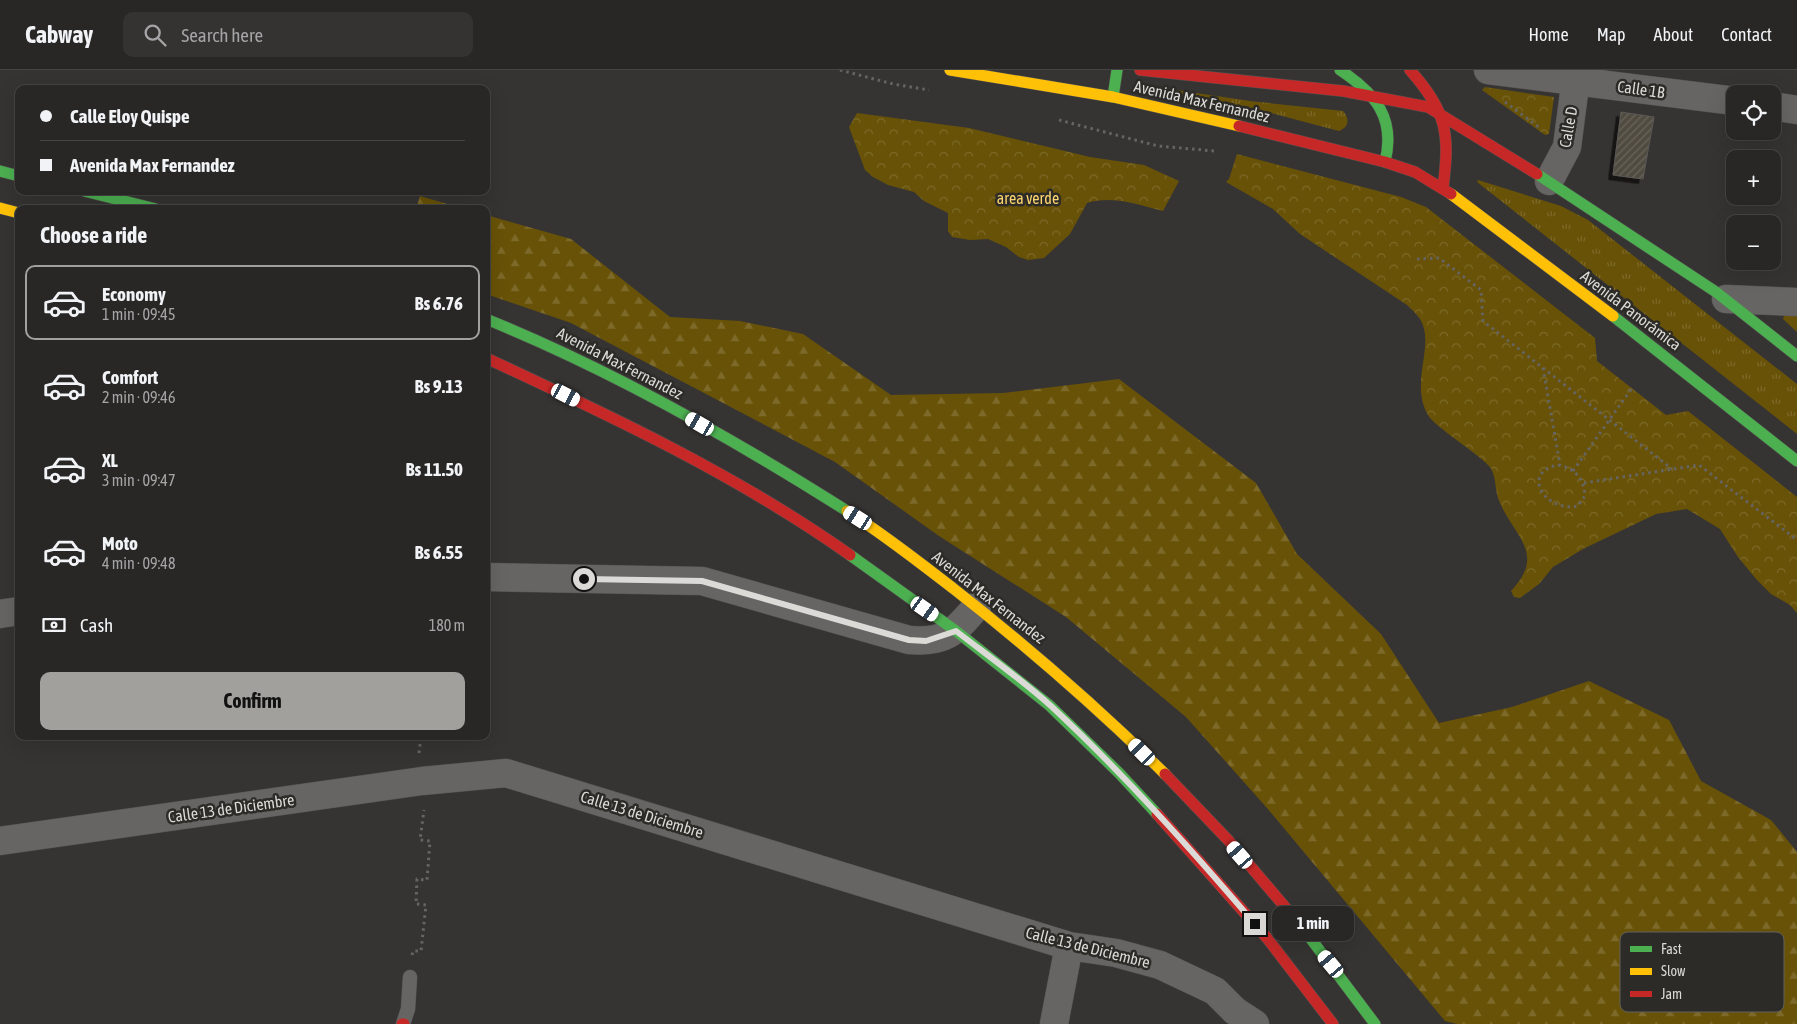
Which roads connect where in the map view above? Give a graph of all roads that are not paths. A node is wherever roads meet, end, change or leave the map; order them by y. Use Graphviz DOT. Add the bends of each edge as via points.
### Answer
graph roads {
  1 [pos="950,70"];
  2 [pos="1117,70"];
  3 [pos="1140,70"];
  4 [pos="1340,70"];
  5 [pos="1410,70"];
  6 [pos="1488,70"];
  7 [pos="1576,76"];
  8 [pos="1113,97"];
  9 [pos="1374,97"];
  10 [pos="1726,100"];
  11 [pos="1781,107"];
  12 [pos="1797,110"];
  13 [pos="1444,118"];
  14 [pos="1385,162"];
  15 [pos="0,172"];
  16 [pos="15,175"];
  17 [pos="1549,181"];
  18 [pos="1443,188"];
  19 [pos="100,195"];
  20 [pos="140,205"];
  21 [pos="0,208"];
  22 [pos="15,212"];
  23 [pos="1726,299"];
  24 [pos="1786,301"];
  25 [pos="490,321"];
  26 [pos="1769,333"];
  27 [pos="1797,356"];
  28 [pos="490,360"];
  29 [pos="1797,461"];
  30 [pos="490,577"];
  31 [pos="977,606"];
  32 [pos="15,612"];
  33 [pos="0,614"];
  34 [pos="956,631"];
  35 [pos="0,841"];
  36 [pos="1069,946"];
  37 [pos="410,977"];
  38 [pos="403,1024"];
  39 [pos="1054,1024"];
  40 [pos="1255,1024"];
  41 [pos="1333,1024"];
  42 [pos="1375,1024"];
  1 -- 8 [label="main road, Avenida Max Fernandez"];
  2 -- 8 [label="main road"];
  3 -- 9 [label="main road, Avenida Max Fernandez"];
  4 -- 9 [label="main road"];
  5 -- 13 [label="main road" via="1433,97"];
  6 -- 7 [label="street, Calle 1B"];
  7 -- 10 [label="street, Calle 1B"];
  7 -- 17 [label="street, Calle D" via="1567,147"];
  8 -- 14 [label="main road, Avenida Max Fernandez"];
  9 -- 13 [label="main road" via="1428,107"];
  9 -- 14 [label="main road" via="1384,114 1389,138"];
  11 -- 12 [label="street"];
  13 -- 17 [label="main road"];
  13 -- 18 [label="main road" via="1448,138"];
  14 -- 18 [label="main road, Avenida Panorámica" via="1415,172"];
  15 -- 16 [label="main road"];
  17 -- 23 [label="main road"];
  18 -- 29 [label="main road, Avenida Panorámica" via="1660,352"];
  19 -- 20 [label="main road"];
  21 -- 22 [label="main road"];
  23 -- 24 [label="street"];
  23 -- 26 [label="main road"];
  24 -- 26 [label="street" via="1768,307 1765,316"];
  25 -- 31 [label="main road, Avenida Max Fernandez" via="651,395 783,471 873,528"];
  26 -- 27 [label="main road"];
  28 -- 34 [label="main road" via="699,461 802,521"];
  30 -- 34 [label="street" via="702,581 909,640 926,641"];
  31 -- 34 [label="street"];
  31 -- 42 [label="main road, Avenida Max Fernandez" via="1037,654 1206,816 1343,978"];
  32 -- 33 [label="street"];
  34 -- 41 [label="main road" via="1049,705 1119,773 1208,868"];
  35 -- 36 [label="street, Calle 13 de Diciembre" via="422,780 506,773"];
  36 -- 39 [label="street"];
  36 -- 40 [label="street, Calle 13 de Diciembre" via="1116,953 1160,965 1215,991 1235,1011"];
  37 -- 38 [label="lane" via="408,1009"];
}
